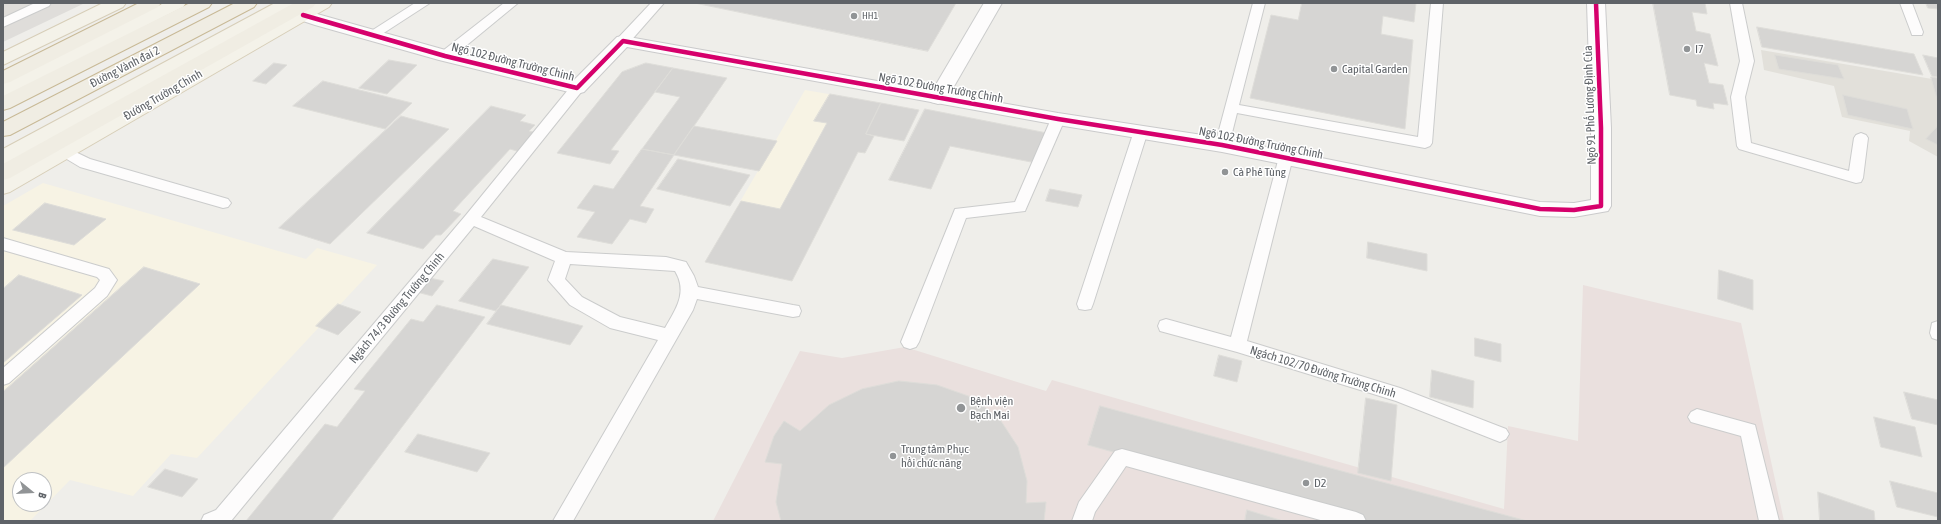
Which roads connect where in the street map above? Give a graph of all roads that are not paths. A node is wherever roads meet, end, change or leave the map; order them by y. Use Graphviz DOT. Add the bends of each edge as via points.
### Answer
graph roads {
  1 [pos="45,3"];
  2 [pos="117,3"];
  3 [pos="152,3"];
  4 [pos="177,3"];
  5 [pos="202,3"];
  6 [pos="248,3"];
  7 [pos="323,3"];
  8 [pos="424,3"];
  9 [pos="512,3"];
  10 [pos="658,3"];
  11 [pos="993,3"];
  12 [pos="1259,3"];
  13 [pos="1436,3"];
  14 [pos="1596,3"];
  15 [pos="1736,3"];
  16 [pos="1906,3"];
  17 [pos="299,7"];
  18 [pos="3,23"];
  19 [pos="1917,32"];
  20 [pos="371,36"];
  21 [pos="623,41"];
  22 [pos="445,56"];
  23 [pos="3,59"];
  24 [pos="3,78"];
  25 [pos="577,88"];
  26 [pos="3,91"];
  27 [pos="938,98"];
  28 [pos="3,104"];
  29 [pos="1233,108"];
  30 [pos="1058,119"];
  31 [pos="3,130"];
  32 [pos="1141,131"];
  33 [pos="1861,138"];
  34 [pos="1222,145"];
  35 [pos="65,152"];
  36 [pos="3,158"];
  37 [pos="1286,158"];
  38 [pos="3,173"];
  39 [pos="3,187"];
  40 [pos="223,203"];
  41 [pos="1601,206"];
  42 [pos="471,220"];
  43 [pos="3,244"];
  44 [pos="564,258"];
  45 [pos="690,292"];
  46 [pos="1085,304"];
  47 [pos="793,311"];
  48 [pos="1166,326"];
  49 [pos="1938,328"];
  50 [pos="1938,333"];
  51 [pos="669,336"];
  52 [pos="910,342"];
  53 [pos="1237,344"];
  54 [pos="3,378"];
  55 [pos="1697,417"];
  56 [pos="1500,434"];
  57 [pos="211,521"];
  58 [pos="563,521"];
  59 [pos="1082,521"];
  60 [pos="1356,521"];
  61 [pos="1769,521"];
  1 -- 18 [label="lane"];
  2 -- 23 [label="main road"];
  3 -- 24 [label="highway"];
  4 -- 26 [label="main road"];
  5 -- 28 [label="highway, Đường Vành đai 2"];
  6 -- 31 [label="highway, Đường Vành đai 2"];
  7 -- 17 [label="main road, Đường Trường Chinh"];
  8 -- 20 [label="lane"];
  9 -- 22 [label="lane"];
  10 -- 21 [label="lane"];
  11 -- 27 [label="street"];
  12 -- 29 [label="lane"];
  13 -- 29 [label="lane" via="1425,143"];
  14 -- 41 [label="street, Ngõ 91 Phố Lương Định Của"];
  15 -- 33 [label="lane" via="1747,61 1738,97 1744,146 1856,178"];
  16 -- 19 [label="lane"];
  17 -- 20 [label="street, Ngõ 102 Đường Trường Chinh"];
  17 -- 35 [label="main road, Đường Trường Chinh"];
  17 -- 36 [label="main road, Đường Trường Chinh"];
  17 -- 38 [label="highway"];
  20 -- 22 [label="street, Ngõ 102 Đường Trường Chinh"];
  21 -- 25 [label="street, Ngõ 102 Đường Trường Chinh"];
  21 -- 27 [label="street, Ngõ 102 Đường Trường Chinh"];
  22 -- 25 [label="street, Ngõ 102 Đường Trường Chinh"];
  25 -- 42 [label="lane, Ngách 74/3 Đường Trường Chinh"];
  27 -- 30 [label="street, Ngõ 102 Đường Trường Chinh"];
  29 -- 34 [label="lane"];
  30 -- 32 [label="street, Ngõ 102 Đường Trường Chinh"];
  30 -- 52 [label="lane" via="1020,207 960,213"];
  32 -- 34 [label="street, Ngõ 102 Đường Trường Chinh"];
  32 -- 46 [label="lane"];
  34 -- 37 [label="street, Ngõ 102 Đường Trường Chinh"];
  35 -- 39 [label="main road, Đường Trường Chinh"];
  35 -- 40 [label="lane" via="85,163"];
  37 -- 41 [label="street, Ngõ 102 Đường Trường Chinh" via="1540,209 1574,210"];
  37 -- 53 [label="lane, Ngách 102/70 Đường Trường Chinh"];
  42 -- 44 [label="lane"];
  42 -- 57 [label="lane, Ngách 74/3 Đường Trường Chinh" via="223,516"];
  43 -- 54 [label="lane" via="103,273 109,280 101,292"];
  44 -- 45 [label="lane" via="666,263 680,266 688,278"];
  44 -- 51 [label="lane" via="556,280 576,301 616,323"];
  45 -- 47 [label="lane"];
  45 -- 51 [label="lane" via="687,305"];
  48 -- 53 [label="lane"];
  49 -- 50 [label="lane"];
  51 -- 58 [label="lane"];
  53 -- 56 [label="lane, Ngách 102/70 Đường Trường Chinh" via="1400,395"];
  55 -- 61 [label="lane" via="1748,430"];
  59 -- 60 [label="lane" via="1086,508 1122,457"];
}
